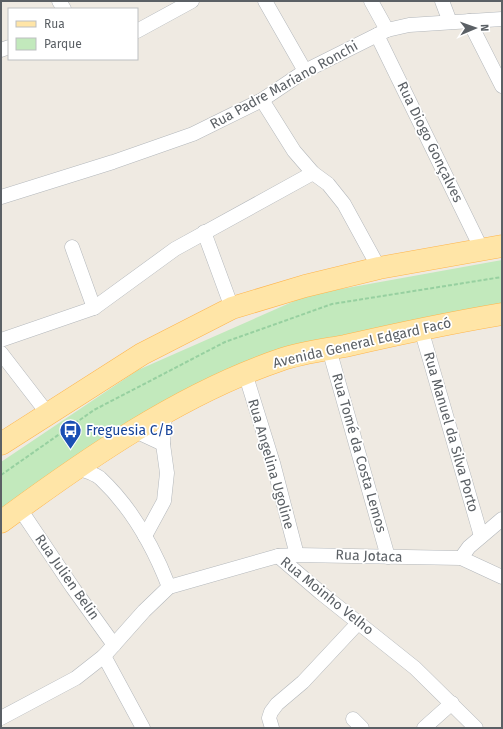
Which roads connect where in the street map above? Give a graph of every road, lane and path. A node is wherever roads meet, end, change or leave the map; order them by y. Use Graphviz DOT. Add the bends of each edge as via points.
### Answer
graph roads {
  1 [pos="192,1"];
  2 [pos="266,1"];
  3 [pos="371,1"];
  4 [pos="442,1"];
  5 [pos="167,7"];
  6 [pos="502,19"];
  7 [pos="469,21"];
  8 [pos="450,22"];
  9 [pos="138,30"];
  10 [pos="382,32"];
  11 [pos="304,71"];
  12 [pos="502,86"];
  13 [pos="262,100"];
  14 [pos="313,173"];
  15 [pos="1,197"];
  16 [pos="204,232"];
  17 [pos="72,247"];
  18 [pos="492,248"];
  19 [pos="379,268"];
  20 [pos="502,277"];
  21 [pos="94,308"];
  22 [pos="232,308"];
  23 [pos="502,314"];
  24 [pos="421,329"];
  25 [pos="1,340"];
  26 [pos="330,349"];
  27 [pos="1,353"];
  28 [pos="245,373"];
  29 [pos="165,412"];
  30 [pos="48,414"];
  31 [pos="135,432"];
  32 [pos="1,444"];
  33 [pos="162,444"];
  34 [pos="97,456"];
  35 [pos="78,468"];
  36 [pos="1,475"];
  37 [pos="99,477"];
  38 [pos="20,509"];
  39 [pos="502,520"];
  40 [pos="1,522"];
  41 [pos="145,536"];
  42 [pos="481,536"];
  43 [pos="297,555"];
  44 [pos="278,556"];
  45 [pos="388,557"];
  46 [pos="461,558"];
  47 [pos="502,577"];
  48 [pos="169,587"];
  49 [pos="359,622"];
  50 [pos="114,645"];
  51 [pos="104,656"];
  52 [pos="452,702"];
  53 [pos="1,718"];
  54 [pos="143,728"];
  55 [pos="272,728"];
  56 [pos="424,728"];
  57 [pos="476,728"];
  1 -- 5 [label="street"];
  2 -- 11 [label="street"];
  3 -- 10 [label="street, Rua Diogo Gonçalves"];
  4 -- 8 [label="street"];
  5 -- 9 [label="street"];
  6 -- 7 [label="street, Rua Padre Mariano Ronchi"];
  7 -- 8 [label="street, Rua Padre Mariano Ronchi"];
  7 -- 12 [label="street"];
  8 -- 10 [label="street, Rua Padre Mariano Ronchi" via="409,25"];
  10 -- 11 [label="street, Rua Padre Mariano Ronchi"];
  10 -- 18 [label="street, Rua Diogo Gonçalves"];
  11 -- 13 [label="street, Rua Padre Mariano Ronchi"];
  13 -- 14 [label="street" via="294,151"];
  13 -- 15 [label="street, Rua Padre Mariano Ronchi" via="193,134"];
  14 -- 16 [label="street"];
  14 -- 19 [label="street" via="328,184 344,204"];
  16 -- 21 [label="street" via="175,249"];
  16 -- 22 [label="street"];
  17 -- 21 [label="street"];
  18 -- 19 [label="main road"];
  19 -- 22 [label="main road" via="305,286"];
  20 -- 36 [label="path" via="332,304 225,342 94,410"];
  21 -- 25 [label="street"];
  22 -- 30 [label="main road" via="142,354"];
  23 -- 24 [label="main road, Avenida General Edgard Facó"];
  24 -- 26 [label="main road, Avenida General Edgard Facó"];
  24 -- 42 [label="street, Rua Manuel da Silva Porto"];
  26 -- 28 [label="main road, Avenida General Edgard Facó" via="282,359"];
  26 -- 45 [label="street, Rua Tomé da Costa Lemos"];
  27 -- 30 [label="street"];
  28 -- 29 [label="main road, Avenida General Edgard Facó"];
  28 -- 43 [label="street, Rua Angelina Ugoline" via="273,463"];
  29 -- 31 [label="main road, Avenida General Edgard Facó"];
  29 -- 33 [label="street"];
  30 -- 32 [label="main road"];
  31 -- 33 [label="street"];
  31 -- 34 [label="main road, Avenida General Edgard Facó"];
  33 -- 41 [label="street" via="167,473 164,501"];
  34 -- 35 [label="main road, Avenida General Edgard Facó"];
  34 -- 37 [label="street"];
  35 -- 37 [label="street"];
  35 -- 38 [label="main road, Avenida General Edgard Facó"];
  37 -- 41 [label="street" via="122,503"];
  38 -- 40 [label="main road, Avenida General Edgard Facó"];
  38 -- 50 [label="street, Rua Julien Belin"];
  39 -- 42 [label="street"];
  41 -- 48 [label="street" via="160,563"];
  42 -- 46 [label="street"];
  43 -- 44 [label="street, Rua Jotaca"];
  43 -- 45 [label="street, Rua Jotaca"];
  44 -- 48 [label="street, Rua Moinho Velho"];
  44 -- 49 [label="street, Rua Moinho Velho"];
  45 -- 46 [label="street, Rua Jotaca"];
  46 -- 47 [label="street"];
  48 -- 50 [label="street, Rua Moinho Velho"];
  49 -- 52 [label="street, Rua Moinho Velho"];
  49 -- 55 [label="street" via="303,682 277,704 271,712"];
  50 -- 51 [label="street, Rua Moinho Velho"];
  51 -- 53 [label="street, Rua Moinho Velho" via="76,678"];
  51 -- 54 [label="street"];
  52 -- 56 [label="street"];
  52 -- 57 [label="street, Rua Moinho Velho"];
}
